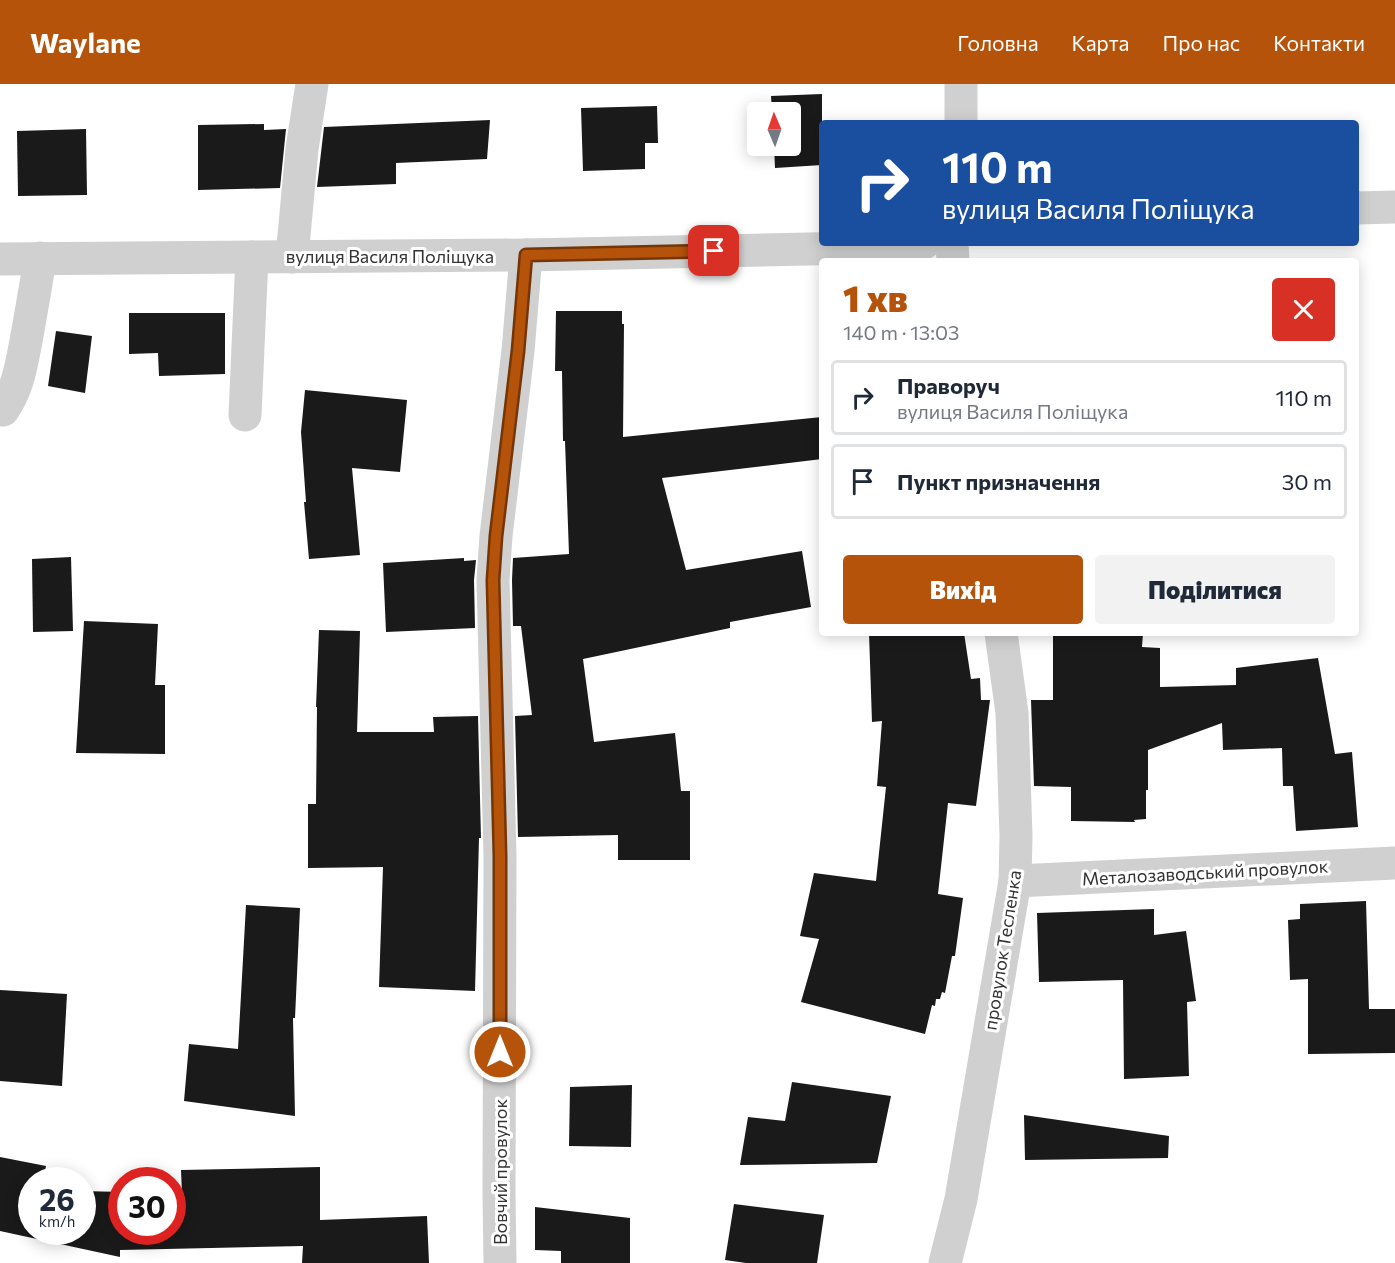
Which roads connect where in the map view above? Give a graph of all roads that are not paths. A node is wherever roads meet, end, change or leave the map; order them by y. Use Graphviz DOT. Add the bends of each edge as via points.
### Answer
graph roads {
  1 [pos="312,84"];
  2 [pos="961,84"];
  3 [pos="960,120"];
  4 [pos="1395,207"];
  5 [pos="1359,208"];
  6 [pos="883,246"];
  7 [pos="526,255"];
  8 [pos="252,257"];
  9 [pos="292,257"];
  10 [pos="40,258"];
  11 [pos="0,259"];
  12 [pos="3,411"];
  13 [pos="245,415"];
  14 [pos="1001,636"];
  15 [pos="1395,863"];
  16 [pos="1015,880"];
  17 [pos="500,1263"];
  18 [pos="945,1263"];
  1 -- 9 [label="street"];
  2 -- 3 [label="street"];
  4 -- 5 [label="street"];
  6 -- 7 [label="street, вулиця Василя Поліщука"];
  7 -- 9 [label="street, вулиця Василя Поліщука"];
  7 -- 17 [label="street, Вовчий провулок" via="493,580 500,856"];
  8 -- 9 [label="street, вулиця Василя Поліщука"];
  8 -- 10 [label="street, вулиця Василя Поліщука"];
  8 -- 13 [label="street"];
  10 -- 11 [label="street, вулиця Василя Поліщука"];
  10 -- 12 [label="street" via="17,384"];
  14 -- 16 [label="street, провулок Тесленка" via="1012,713"];
  15 -- 16 [label="street, Металозаводський провулок"];
  16 -- 18 [label="street, провулок Тесленка" via="961,1199"];
}
